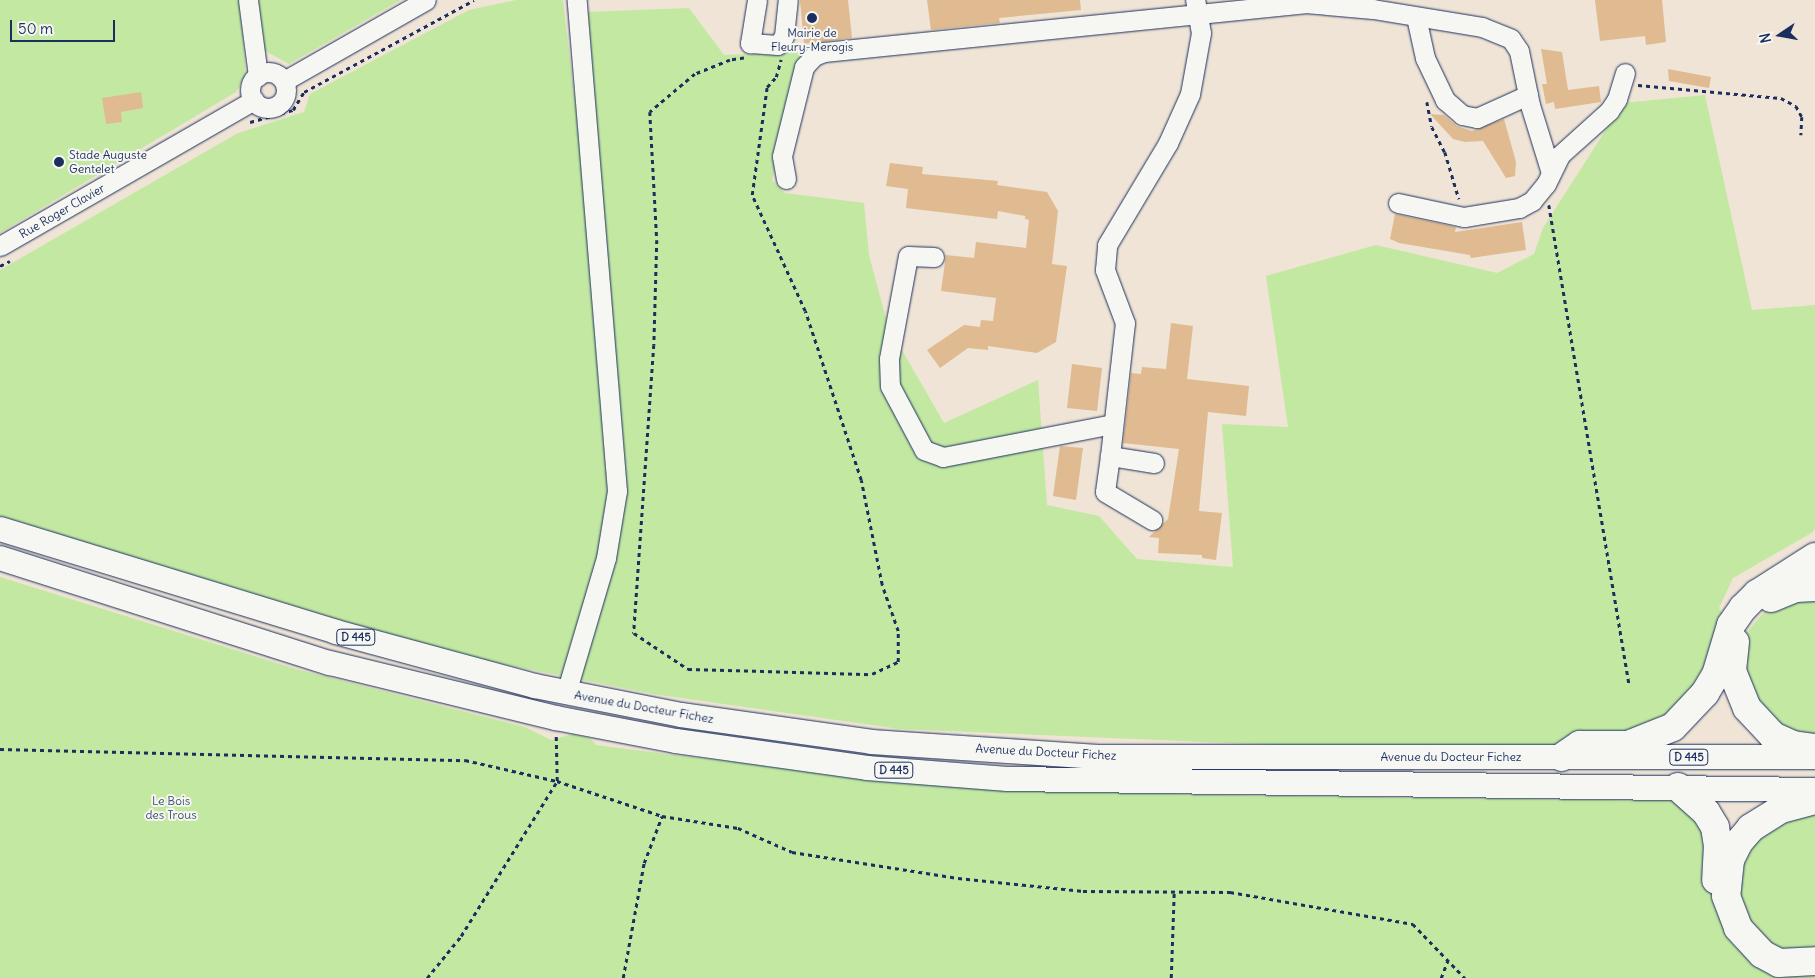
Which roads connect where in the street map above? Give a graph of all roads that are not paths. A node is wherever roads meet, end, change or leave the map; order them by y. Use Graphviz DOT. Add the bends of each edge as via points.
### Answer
graph roads {
  1 [pos="248,0"];
  2 [pos="426,0"];
  3 [pos="577,0"];
  4 [pos="757,0"];
  5 [pos="788,0"];
  6 [pos="1305,1"];
  7 [pos="1197,7"];
  8 [pos="1416,17"];
  9 [pos="258,76"];
  10 [pos="1624,78"];
  11 [pos="284,81"];
  12 [pos="1528,95"];
  13 [pos="254,100"];
  14 [pos="1549,178"];
  15 [pos="786,179"];
  16 [pos="1398,203"];
  17 [pos="0,246"];
  18 [pos="934,258"];
  19 [pos="1113,424"];
  20 [pos="1110,456"];
  21 [pos="1154,463"];
  22 [pos="1152,520"];
  23 [pos="0,529"];
  24 [pos="1815,557"];
  25 [pos="0,558"];
  26 [pos="1815,587"];
  27 [pos="566,693"];
  28 [pos="1815,748"];
  29 [pos="1562,757"];
  30 [pos="1815,757"];
  31 [pos="1678,787"];
  32 [pos="1815,790"];
  33 [pos="1815,800"];
  34 [pos="1815,961"];
  35 [pos="1815,973"];
  1 -- 9 [label="street"];
  2 -- 11 [label="street"];
  3 -- 27 [label="street" via="617,491 606,558"];
  4 -- 5 [label="street" via="750,43 778,45 784,36"];
  6 -- 7 [label="street"];
  6 -- 8 [label="street"];
  7 -- 15 [label="street" via="824,52 814,56 804,67 785,141 782,156"];
  7 -- 19 [label="street" via="1198,58 1187,102 1168,143 1107,245 1105,270 1125,323"];
  8 -- 12 [label="street" via="1482,27 1511,39 1519,51"];
  8 -- 12 [label="street" via="1433,75 1445,100 1462,115 1477,118"];
  9 -- 11 [label="street" via="275,74"];
  9 -- 13 [label="street" via="251,85"];
  10 -- 14 [label="street" via="1609,111 1560,154"];
  11 -- 13 [label="street" via="284,108 265,108"];
  12 -- 14 [label="street"];
  13 -- 17 [label="street, Rue Roger Clavier"];
  14 -- 16 [label="street" via="1532,201 1519,208 1464,217"];
  18 -- 19 [label="street" via="908,256 889,360 890,386 924,450 943,457"];
  19 -- 20 [label="street"];
  20 -- 21 [label="street"];
  20 -- 22 [label="street" via="1105,492"];
  23 -- 27 [label="main road, Avenue du Docteur Fichez / D 445" via="336,632"];
  24 -- 29 [label="highway" via="1757,594 1743,608 1731,625 1716,675 1691,711 1672,726 1628,745 1580,745"];
  25 -- 31 [label="main road, D 445" via="330,663 556,718 676,741 858,766 1008,779"];
  26 -- 28 [label="highway" via="1796,588 1762,603 1738,633 1732,671 1747,708 1760,724 1774,736 1793,745"];
  27 -- 29 [label="main road, Avenue du Docteur Fichez / D 445" via="681,715 872,742 1098,757"];
  29 -- 30 [label="main road, D 445"];
  31 -- 32 [label="main road, D 445"];
  31 -- 35 [label="highway" via="1706,812 1715,827 1718,845 1717,902 1726,928 1741,948 1763,966 1786,974"];
  33 -- 34 [label="highway" via="1781,809 1751,828 1730,860 1726,896 1738,928 1762,954 1780,963"];
}
